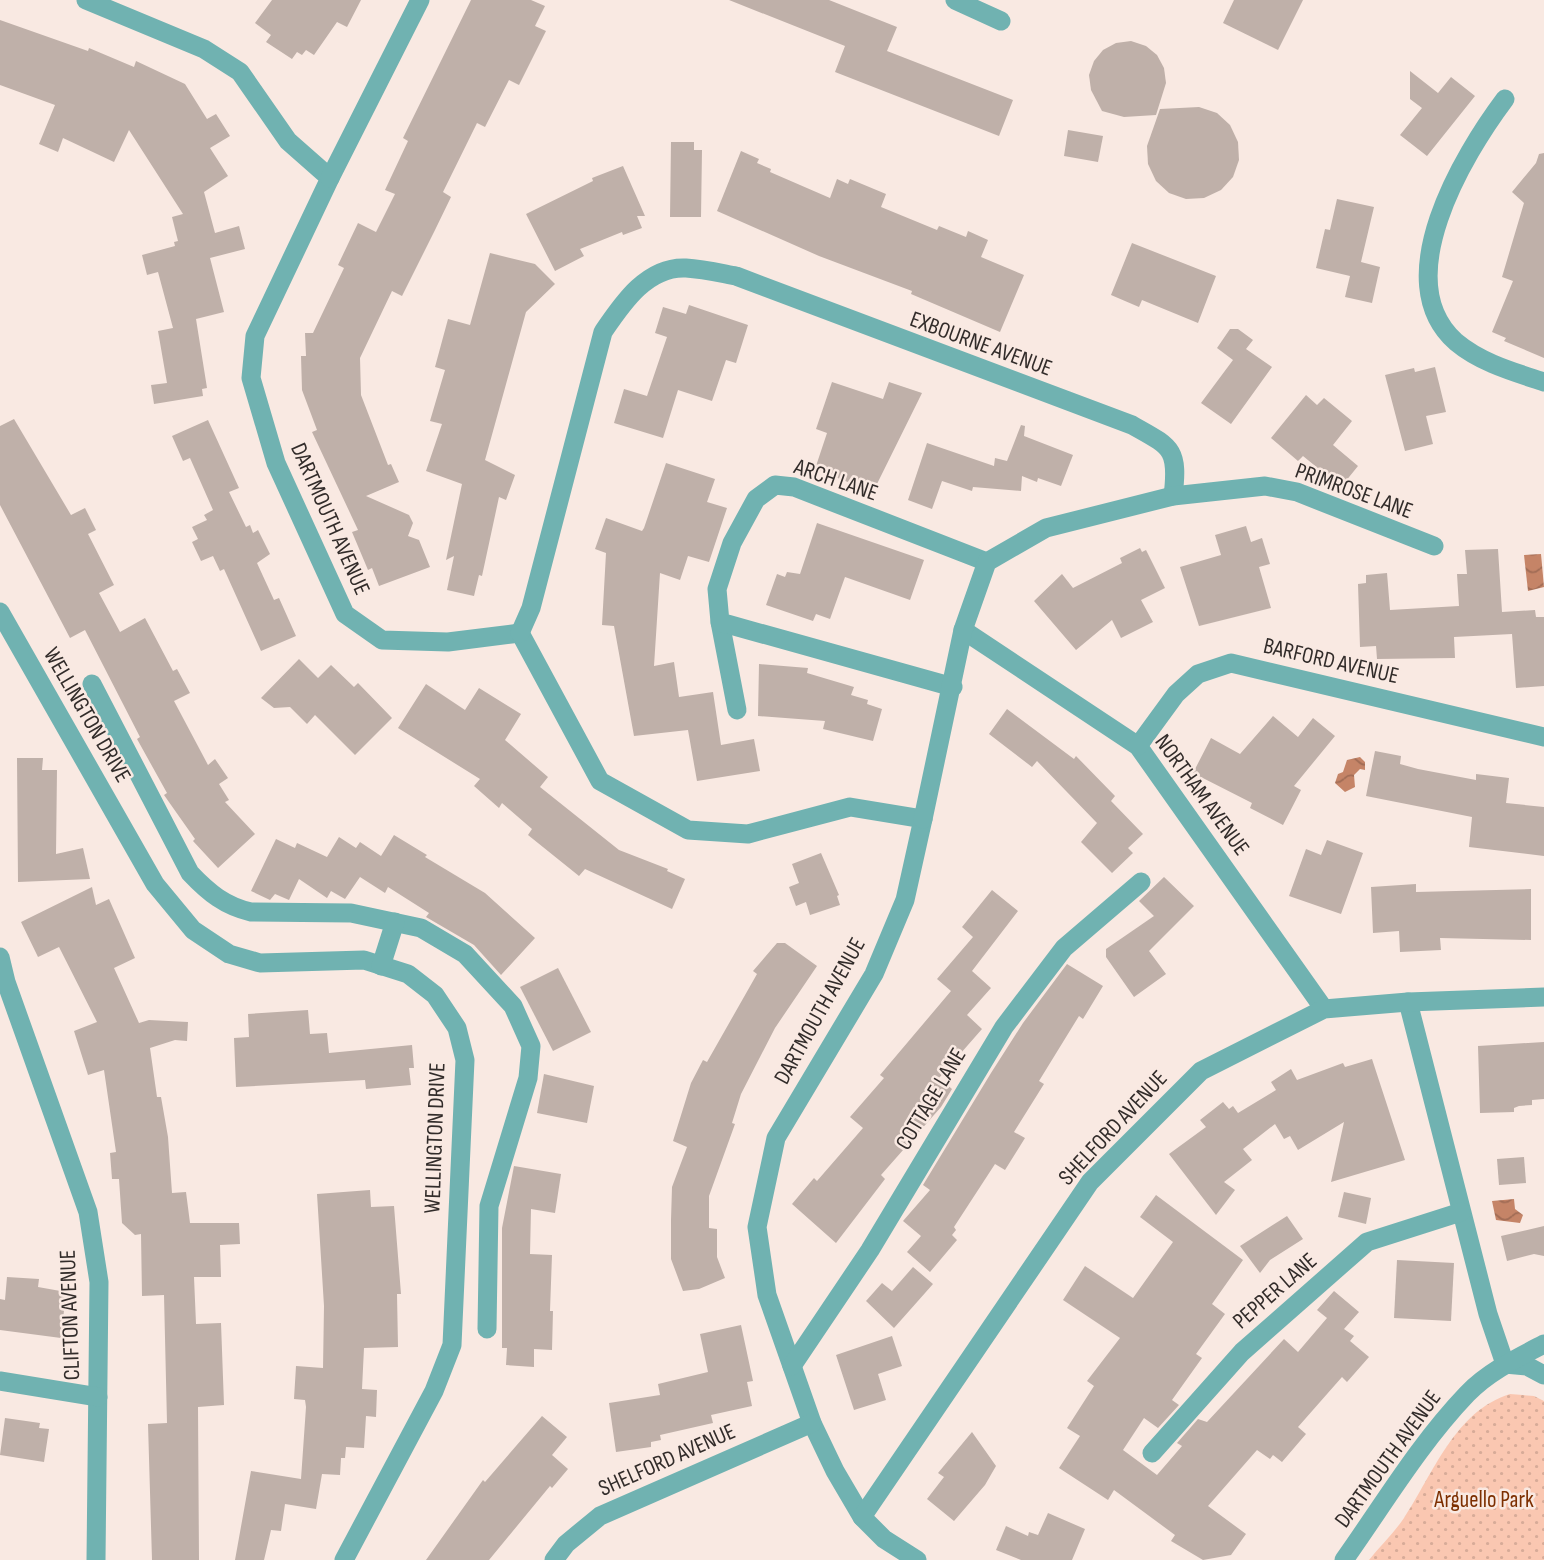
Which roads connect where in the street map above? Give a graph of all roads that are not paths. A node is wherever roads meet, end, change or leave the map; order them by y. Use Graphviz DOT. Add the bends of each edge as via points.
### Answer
graph roads {
  1 [pos="86,0"];
  2 [pos="420,0"];
  3 [pos="955,0"];
  4 [pos="1001,21"];
  5 [pos="1505,99"];
  6 [pos="330,178"];
  7 [pos="1544,382"];
  8 [pos="1173,496"];
  9 [pos="1434,547"];
  10 [pos="987,562"];
  11 [pos="0,612"];
  12 [pos="720,622"];
  13 [pos="963,630"];
  14 [pos="520,633"];
  15 [pos="92,684"];
  16 [pos="953,687"];
  17 [pos="737,710"];
  18 [pos="1544,737"];
  19 [pos="1138,746"];
  20 [pos="923,818"];
  21 [pos="1141,882"];
  22 [pos="396,922"];
  23 [pos="0,957"];
  24 [pos="381,966"];
  25 [pos="1544,998"];
  26 [pos="1408,1002"];
  27 [pos="1324,1009"];
  28 [pos="1461,1212"];
  29 [pos="487,1329"];
  30 [pos="1544,1344"];
  31 [pos="1505,1364"];
  32 [pos="792,1366"];
  33 [pos="1544,1375"];
  34 [pos="0,1381"];
  35 [pos="98,1397"];
  36 [pos="813,1423"];
  37 [pos="1152,1453"];
  38 [pos="862,1517"];
  39 [pos="908,1558"];
  40 [pos="96,1560"];
  41 [pos="344,1560"];
  42 [pos="554,1560"];
  43 [pos="1344,1560"];
  1 -- 6 [label="street" via="204,49 240,72 288,141"];
  2 -- 6 [label="street, DARTMOUTH AVENUE"];
  3 -- 4 [label="street"];
  5 -- 7 [label="street" via="1481,130 1451,187 1438,220 1428,289 1434,312 1456,342 1494,365"];
  6 -- 14 [label="street, DARTMOUTH AVENUE" via="255,336 251,378 276,463 345,614 382,640 448,642"];
  8 -- 9 [label="street, PRIMROSE LANE" via="1265,486 1297,492"];
  8 -- 10 [label="street" via="1046,528"];
  8 -- 14 [label="street, EXBOURNE AVENUE" via="1177,466 1166,445 1132,425 736,276 684,267 647,279 622,303 603,332 531,608"];
  10 -- 12 [label="street, ARCH LANE" via="794,487 775,485 756,499 732,543 718,589"];
  10 -- 13 [label="street"];
  11 -- 24 [label="street, WELLINGTON DRIVE" via="155,884 193,930 229,954 260,963 364,960"];
  12 -- 16 [label="street"];
  12 -- 17 [label="street, ARCH LANE"];
  13 -- 16 [label="street"];
  13 -- 19 [label="street, NORTHAM AVENUE"];
  14 -- 20 [label="street" via="600,781 688,831 748,834 850,807"];
  15 -- 22 [label="street" via="190,873 211,896 251,912 351,912"];
  16 -- 20 [label="street"];
  18 -- 19 [label="street, BARFORD AVENUE" via="1231,663 1198,674 1176,694"];
  19 -- 27 [label="street, NORTHAM AVENUE"];
  20 -- 32 [label="street, DARTMOUTH AVENUE" via="905,900 874,974 776,1138 757,1227 767,1295"];
  21 -- 32 [label="street, COTTAGE LANE" via="1064,948 1004,1027 870,1250"];
  22 -- 24 [label="street"];
  22 -- 29 [label="street" via="421,928 465,954 513,1006 531,1046 528,1078 489,1206"];
  23 -- 35 [label="street, CLIFTON AVENUE" via="88,1212 99,1282"];
  24 -- 41 [label="street, WELLINGTON DRIVE" via="408,974 435,995 457,1028 465,1060 452,1345 434,1391"];
  25 -- 26 [label="street, SHELFORD AVENUE"];
  26 -- 27 [label="street, SHELFORD AVENUE"];
  26 -- 28 [label="street"];
  27 -- 38 [label="street, SHELFORD AVENUE" via="1201,1071 1090,1182"];
  28 -- 31 [label="street"];
  28 -- 37 [label="street, PEPPER LANE" via="1367,1242 1242,1352"];
  30 -- 31 [label="street, DARTMOUTH AVENUE"];
  31 -- 33 [label="street" via="1527,1366"];
  31 -- 43 [label="street, DARTMOUTH AVENUE" via="1468,1392"];
  32 -- 36 [label="street, DARTMOUTH AVENUE"];
  34 -- 35 [label="street"];
  35 -- 40 [label="street, CLIFTON AVENUE"];
  36 -- 38 [label="street, DARTMOUTH AVENUE"];
  36 -- 42 [label="street, SHELFORD AVENUE" via="600,1516"];
  38 -- 39 [label="street, DARTMOUTH AVENUE"];
}
